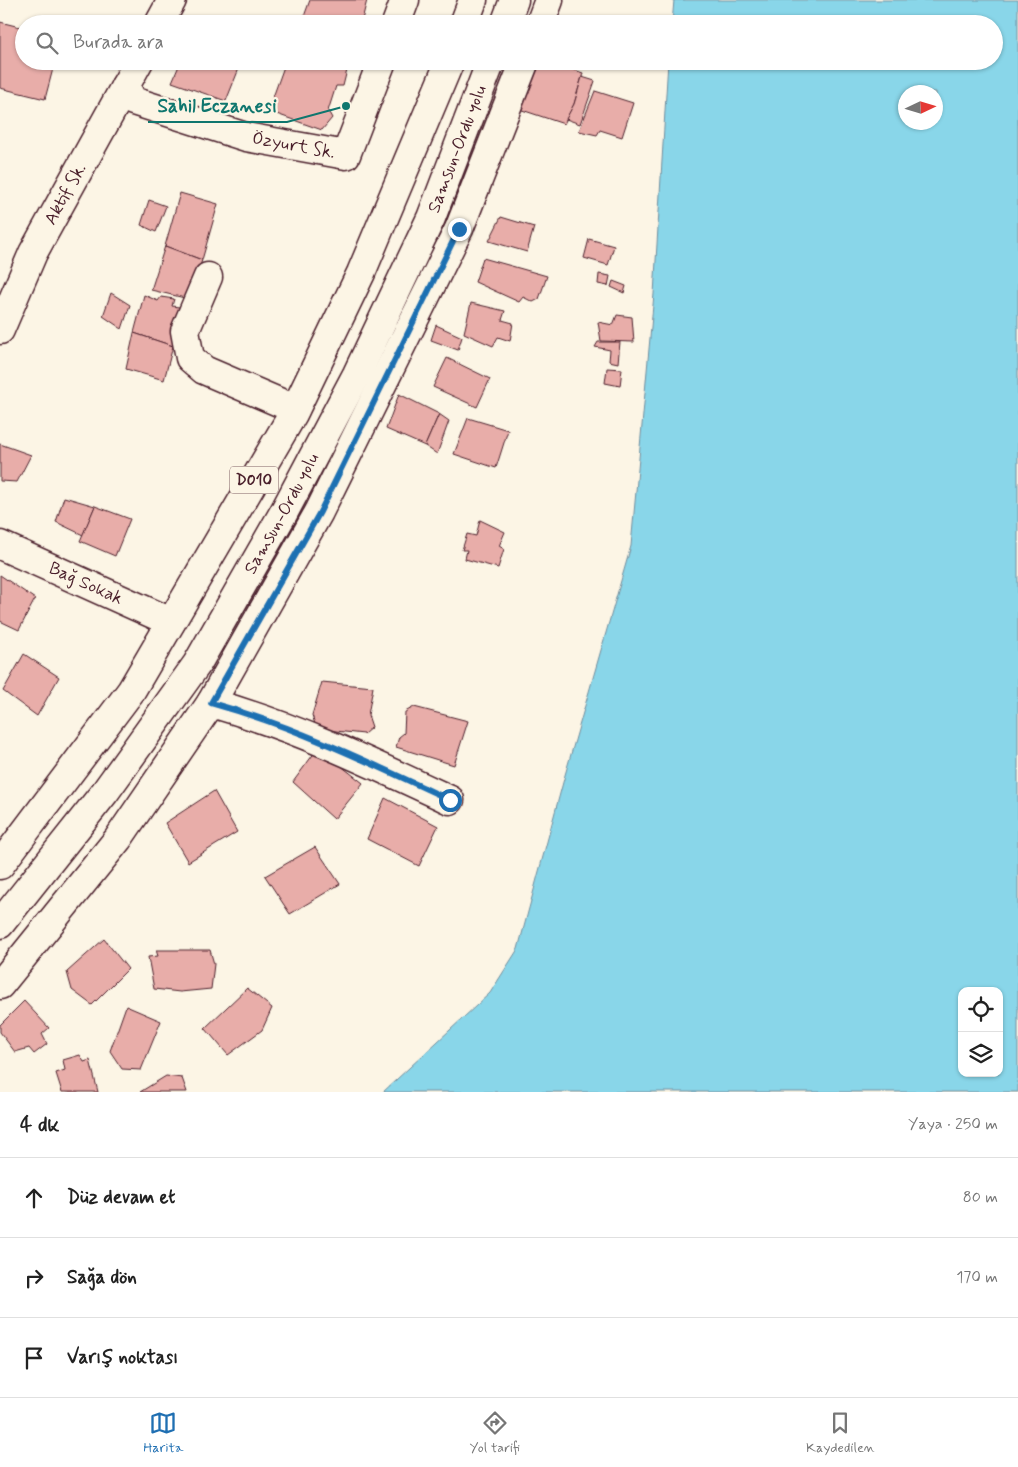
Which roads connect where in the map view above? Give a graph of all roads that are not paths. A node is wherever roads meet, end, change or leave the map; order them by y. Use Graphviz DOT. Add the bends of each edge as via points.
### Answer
graph roads {
  1 [pos="172,0"];
  2 [pos="405,0"];
  3 [pos="473,0"];
  4 [pos="514,0"];
  5 [pos="549,0"];
  6 [pos="164,15"];
  7 [pos="399,15"];
  8 [pos="467,15"];
  9 [pos="508,15"];
  10 [pos="543,15"];
  11 [pos="134,70"];
  12 [pos="379,70"];
  13 [pos="446,70"];
  14 [pos="488,70"];
  15 [pos="522,70"];
  16 [pos="125,86"];
  17 [pos="208,277"];
  18 [pos="0,330"];
  19 [pos="295,409"];
  20 [pos="0,545"];
  21 [pos="171,622"];
  22 [pos="211,703"];
  23 [pos="450,800"];
  24 [pos="0,865"];
  25 [pos="0,924"];
  26 [pos="0,985"];
  1 -- 6 [label="main road"];
  2 -- 7 [label="main road"];
  3 -- 8 [label="main road"];
  4 -- 9 [label="main road"];
  5 -- 10 [label="main road"];
  11 -- 16 [label="main road, Aktif Sk."];
  12 -- 16 [label="main road, Özyurt Sk." via="346,155 246,138 134,101"];
  13 -- 19 [label="main road, D010" via="361,273"];
  14 -- 25 [label="main road, Samsun-Ordu yolu / D010" via="431,218 357,374 284,512 197,664 105,792"];
  15 -- 22 [label="main road" via="454,238 320,512"];
  16 -- 18 [label="main road, Aktif Sk." via="33,253"];
  17 -- 19 [label="main road" via="185,331 190,358 204,370"];
  19 -- 21 [label="main road, D010"];
  20 -- 21 [label="main road, Bağ Sokak"];
  21 -- 24 [label="main road, D010" via="131,691"];
  22 -- 23 [label="main road" via="250,714 336,747"];
  22 -- 26 [label="main road" via="118,839"];
}
